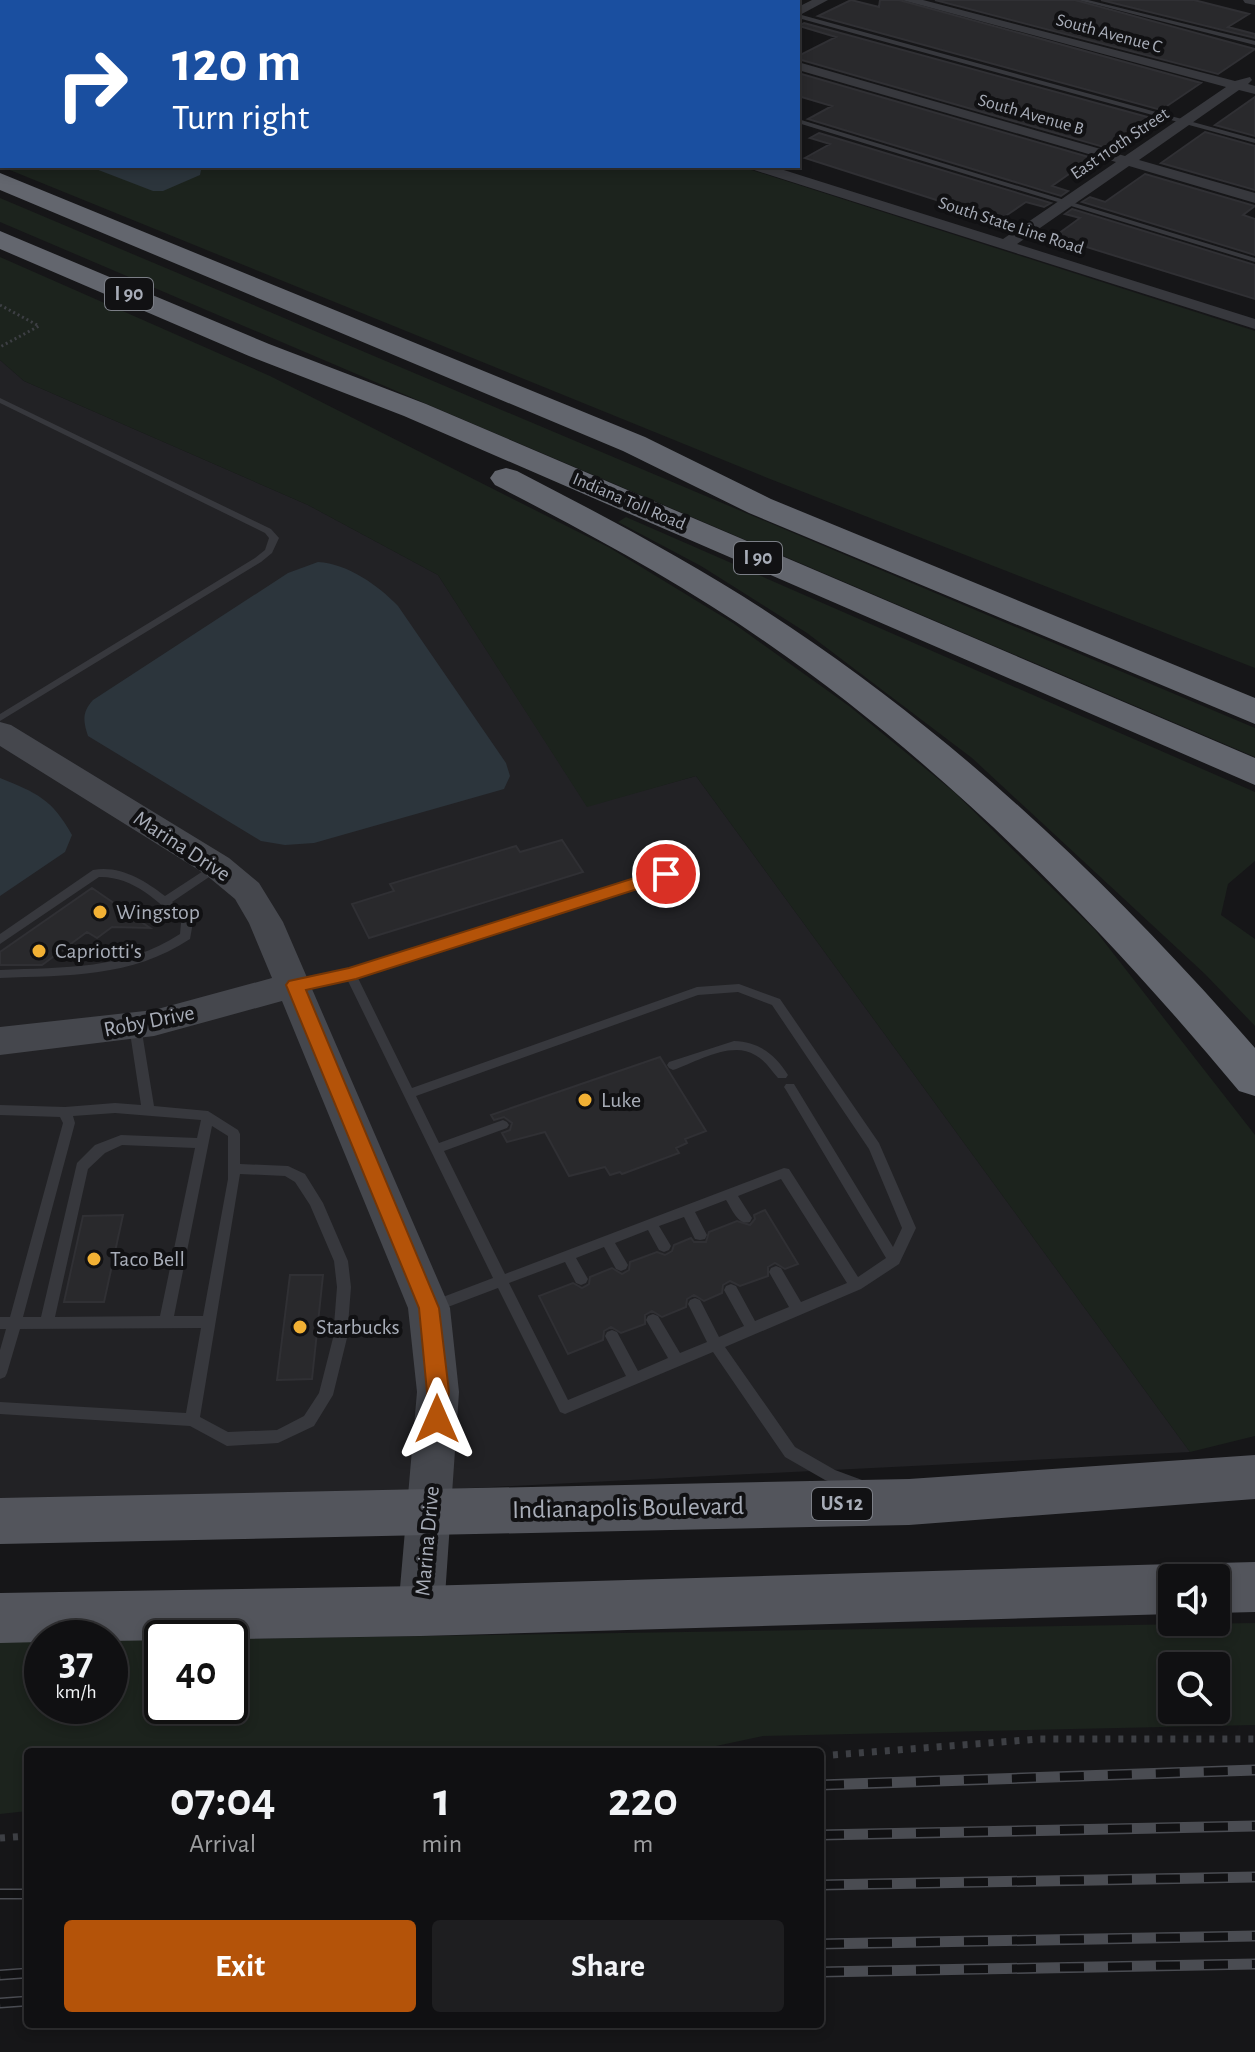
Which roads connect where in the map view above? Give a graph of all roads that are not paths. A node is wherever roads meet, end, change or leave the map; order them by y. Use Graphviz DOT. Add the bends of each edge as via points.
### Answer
graph roads {
  1 [pos="822,0"];
  2 [pos="908,0"];
  3 [pos="1081,0"];
  4 [pos="1249,0"];
  5 [pos="1255,1"];
  6 [pos="800,13"];
  7 [pos="800,15"];
  8 [pos="1255,43"];
  9 [pos="800,67"];
  10 [pos="1255,73"];
  11 [pos="1237,86"];
  12 [pos="1255,90"];
  13 [pos="800,122"];
  14 [pos="1185,122"];
  15 [pos="1255,141"];
  16 [pos="1127,161"];
  17 [pos="762,168"];
  18 [pos="0,181"];
  19 [pos="1255,198"];
  20 [pos="1066,203"];
  21 [pos="0,239"];
  22 [pos="1005,245"];
  23 [pos="1255,260"];
  24 [pos="1255,324"];
  25 [pos="259,350"];
  26 [pos="0,400"];
  27 [pos="634,444"];
  28 [pos="1255,683"];
  29 [pos="1255,712"];
  30 [pos="0,718"];
  31 [pos="0,732"];
  32 [pos="1255,773"];
  33 [pos="217,866"];
  34 [pos="666,874"];
  35 [pos="165,901"];
  36 [pos="0,940"];
  37 [pos="0,974"];
  38 [pos="350,974"];
  39 [pos="295,985"];
  40 [pos="135,1026"];
  41 [pos="0,1041"];
  42 [pos="673,1065"];
  43 [pos="1255,1079"];
  44 [pos="408,1094"];
  45 [pos="0,1110"];
  46 [pos="148,1111"];
  47 [pos="65,1112"];
  48 [pos="208,1116"];
  49 [pos="503,1125"];
  50 [pos="203,1143"];
  51 [pos="436,1149"];
  52 [pos="234,1169"];
  53 [pos="729,1194"];
  54 [pos="687,1210"];
  55 [pos="745,1218"];
  56 [pos="651,1224"];
  57 [pos="700,1235"];
  58 [pos="607,1241"];
  59 [pos="664,1246"];
  60 [pos="568,1256"];
  61 [pos="894,1260"];
  62 [pos="621,1265"];
  63 [pos="776,1272"];
  64 [pos="581,1279"];
  65 [pos="501,1281"];
  66 [pos="856,1285"];
  67 [pos="731,1290"];
  68 [pos="695,1304"];
  69 [pos="429,1308"];
  70 [pos="798,1309"];
  71 [pos="653,1320"];
  72 [pos="166,1322"];
  73 [pos="210,1322"];
  74 [pos="7,1323"];
  75 [pos="47,1323"];
  76 [pos="752,1328"];
  77 [pos="612,1336"];
  78 [pos="715,1343"];
  79 [pos="676,1359"];
  80 [pos="0,1373"];
  81 [pos="634,1378"];
  82 [pos="0,1408"];
  83 [pos="192,1420"];
  84 [pos="1255,1477"];
  85 [pos="909,1502"];
  86 [pos="428,1512"];
  87 [pos="0,1521"];
  88 [pos="1255,1587"];
  89 [pos="1230,1588"];
  90 [pos="1158,1589"];
  91 [pos="421,1611"];
  92 [pos="0,1618"];
  1 -- 6 [label="street"];
  2 -- 11 [label="street, South Avenue C"];
  3 -- 8 [label="lane"];
  4 -- 5 [label="street"];
  7 -- 14 [label="lane"];
  9 -- 16 [label="street, South Avenue B"];
  10 -- 11 [label="street, East 110th Street"];
  11 -- 12 [label="street, South Avenue C"];
  11 -- 14 [label="street, East 110th Street"];
  13 -- 20 [label="lane"];
  14 -- 15 [label="lane"];
  14 -- 16 [label="street, East 110th Street"];
  16 -- 19 [label="street, South Avenue B"];
  16 -- 20 [label="street, East 110th Street"];
  17 -- 22 [label="street, South State Line Road"];
  18 -- 27 [label="highway, I 90"];
  20 -- 22 [label="street, East 110th Street"];
  20 -- 23 [label="lane"];
  21 -- 25 [label="highway, Indiana Toll Road / I 90"];
  22 -- 24 [label="street, South State Line Road"];
  25 -- 32 [label="highway, Indiana Toll Road / I 90" via="415,410"];
  25 -- 43 [label="highway" via="655,558 791,644 993,802 1101,905"];
  26 -- 30 [label="lane" via="274,538 258,560"];
  27 -- 28 [label="highway"];
  27 -- 29 [label="highway, I 90" via="760,506"];
  31 -- 33 [label="street, Marina Drive"];
  33 -- 35 [label="lane"];
  33 -- 39 [label="street, Marina Drive" via="258,906"];
  34 -- 38 [label="lane"];
  35 -- 36 [label="lane" via="120,873 97,873"];
  35 -- 37 [label="lane" via="187,922 186,936 167,951 120,965"];
  38 -- 39 [label="lane"];
  38 -- 44 [label="lane"];
  39 -- 40 [label="street, Roby Drive"];
  39 -- 69 [label="street, Marina Drive"];
  40 -- 41 [label="street, Roby Drive"];
  40 -- 46 [label="lane"];
  42 -- 61 [label="lane" via="744,1044 770,1057"];
  44 -- 51 [label="lane"];
  44 -- 61 [label="lane" via="697,991 739,988 776,1002 874,1147 909,1228"];
  45 -- 47 [label="lane"];
  46 -- 47 [label="lane"];
  46 -- 48 [label="lane"];
  47 -- 74 [label="lane" via="69,1123"];
  48 -- 50 [label="lane"];
  48 -- 52 [label="lane" via="234,1134"];
  49 -- 51 [label="lane"];
  50 -- 72 [label="lane"];
  50 -- 75 [label="lane" via="121,1140 100,1149 82,1167"];
  51 -- 65 [label="lane"];
  52 -- 73 [label="lane"];
  52 -- 83 [label="lane" via="288,1171 300,1178 316,1203 341,1261 340,1338 326,1395 309,1421 278,1436 227,1439"];
  53 -- 54 [label="lane"];
  53 -- 55 [label="lane"];
  53 -- 66 [label="lane" via="784,1173"];
  54 -- 56 [label="lane"];
  54 -- 57 [label="lane"];
  56 -- 58 [label="lane"];
  56 -- 59 [label="lane"];
  58 -- 60 [label="lane"];
  58 -- 62 [label="lane"];
  60 -- 64 [label="lane"];
  60 -- 65 [label="lane"];
  61 -- 66 [label="lane"];
  63 -- 70 [label="lane"];
  65 -- 69 [label="lane"];
  65 -- 81 [label="lane" via="565,1408"];
  66 -- 70 [label="lane"];
  67 -- 76 [label="lane"];
  68 -- 78 [label="lane"];
  69 -- 86 [label="street, Marina Drive" via="438,1392"];
  70 -- 76 [label="lane"];
  71 -- 79 [label="lane"];
  72 -- 73 [label="lane"];
  72 -- 75 [label="lane"];
  73 -- 83 [label="lane"];
  74 -- 75 [label="lane"];
  74 -- 80 [label="lane"];
  76 -- 78 [label="lane"];
  77 -- 81 [label="lane"];
  78 -- 79 [label="lane"];
  78 -- 85 [label="lane" via="790,1452 830,1475"];
  79 -- 81 [label="lane"];
  82 -- 83 [label="lane"];
  84 -- 85 [label="main road, Indianapolis Boulevard / US 12"];
  85 -- 86 [label="main road, Indianapolis Boulevard / US 12"];
  86 -- 87 [label="main road, Indianapolis Boulevard / US 12"];
  86 -- 91 [label="street, Marina Drive"];
  88 -- 89 [label="main road"];
  90 -- 91 [label="main road"];
  91 -- 92 [label="main road"];
}
